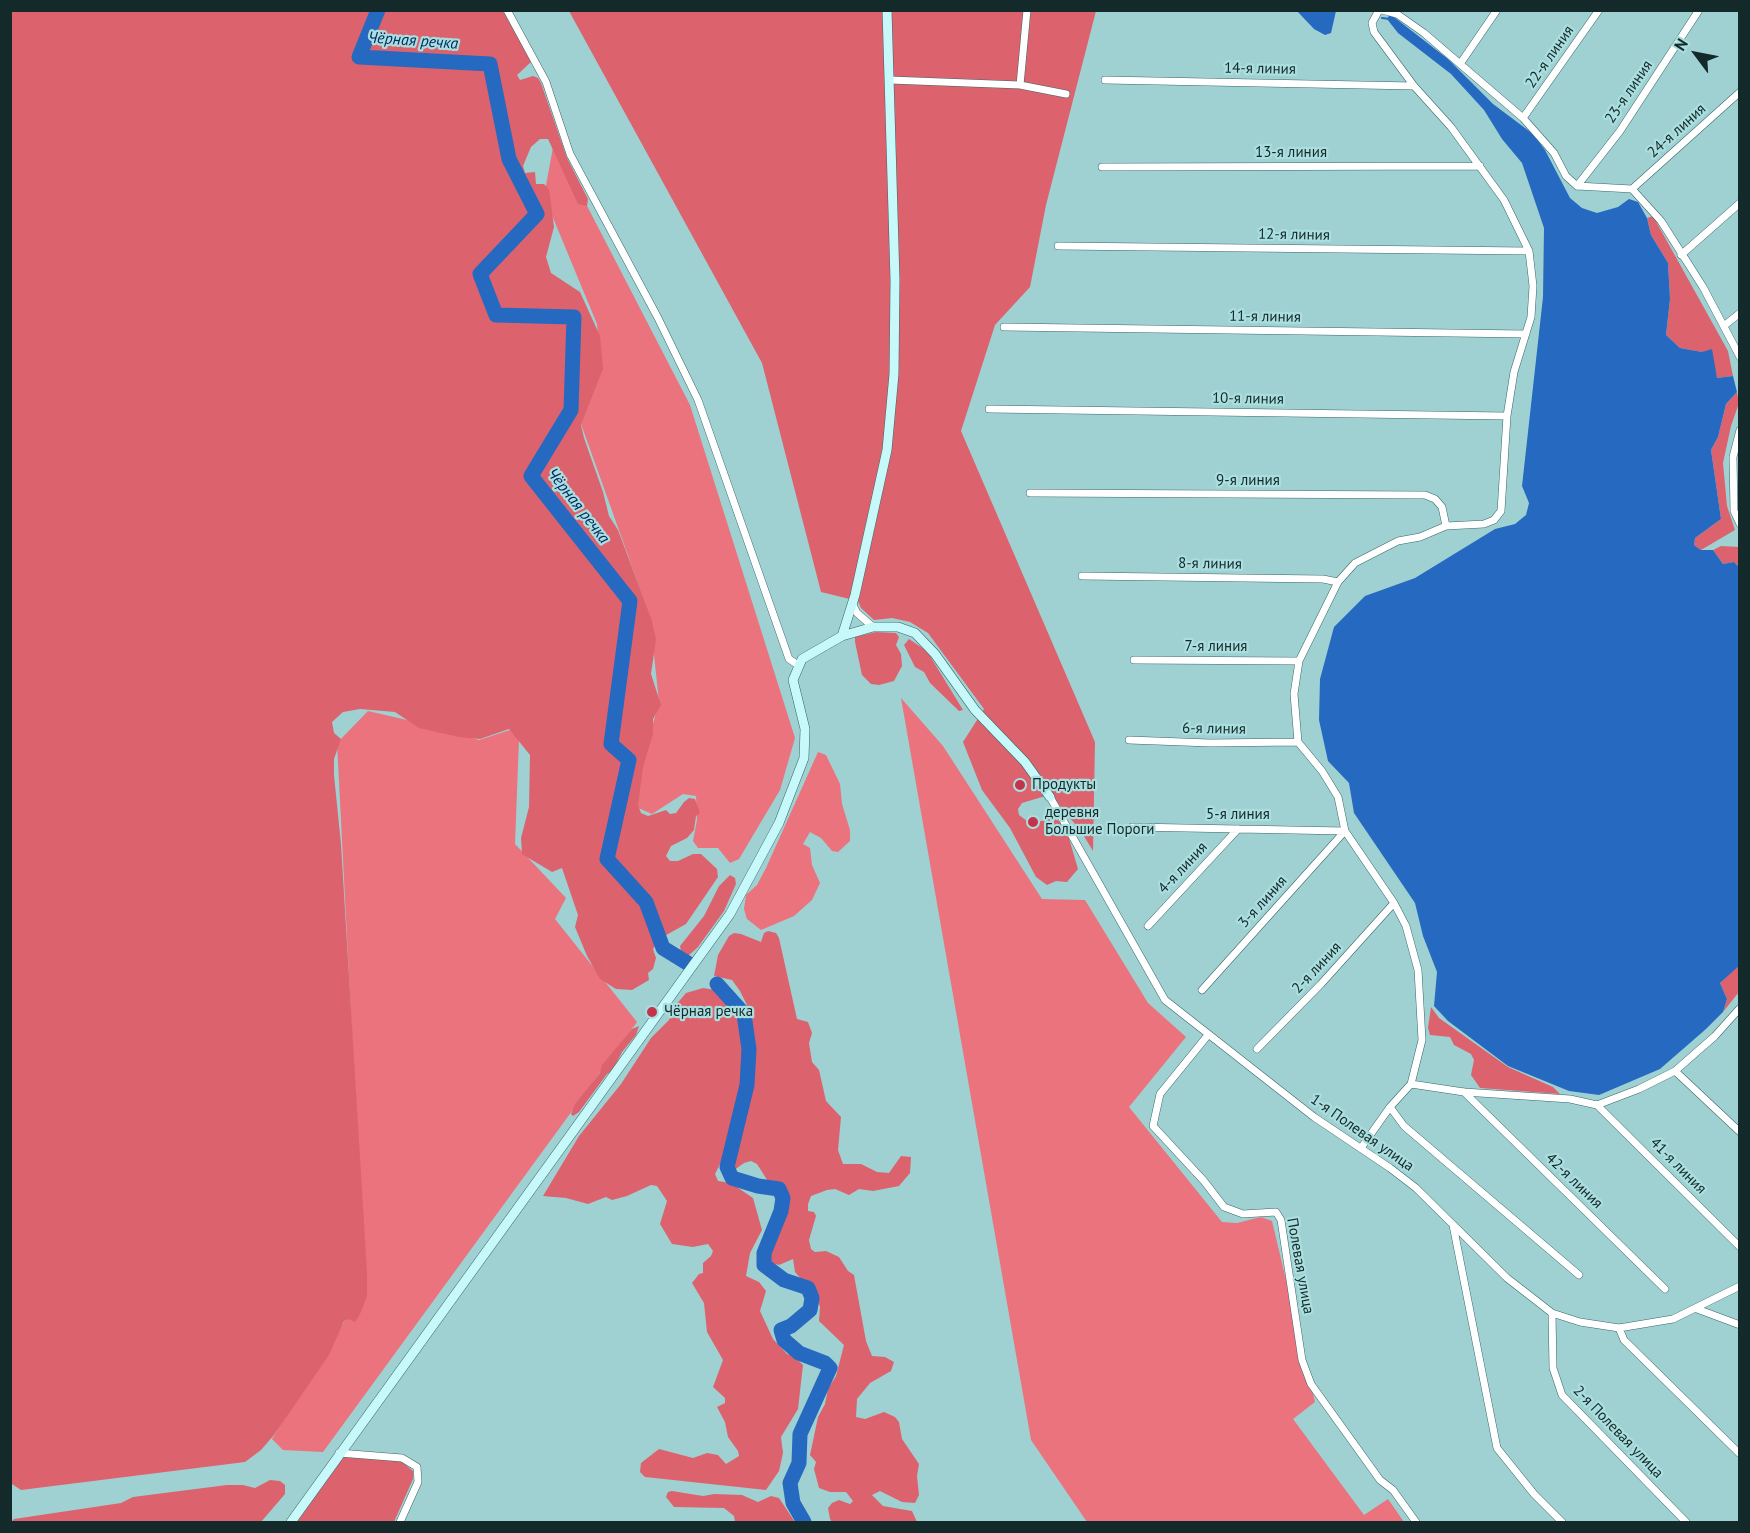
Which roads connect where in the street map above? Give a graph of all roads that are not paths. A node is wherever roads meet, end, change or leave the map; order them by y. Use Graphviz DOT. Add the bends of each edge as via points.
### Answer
graph roads {
  1 [pos="507,10"];
  2 [pos="887,10"];
  3 [pos="1027,10"];
  4 [pos="1380,10"];
  5 [pos="1497,10"];
  6 [pos="1599,10"];
  7 [pos="1699,10"];
  8 [pos="1399,12"];
  9 [pos="1460,64"];
  10 [pos="890,80"];
  11 [pos="1105,80"];
  12 [pos="1020,85"];
  13 [pos="1414,86"];
  14 [pos="1740,92"];
  15 [pos="1066,94"];
  16 [pos="1523,118"];
  17 [pos="1480,166"];
  18 [pos="1102,167"];
  19 [pos="1577,186"];
  20 [pos="1632,189"];
  21 [pos="1740,203"];
  22 [pos="1058,246"];
  23 [pos="1529,251"];
  24 [pos="1681,255"];
  25 [pos="1740,313"];
  26 [pos="1725,325"];
  27 [pos="1004,327"];
  28 [pos="1526,334"];
  29 [pos="1740,357"];
  30 [pos="989,409"];
  31 [pos="1507,416"];
  32 [pos="1740,430"];
  33 [pos="1030,493"];
  34 [pos="1740,524"];
  35 [pos="1446,526"];
  36 [pos="1082,576"];
  37 [pos="1338,582"];
  38 [pos="852,603"];
  39 [pos="873,627"];
  40 [pos="842,636"];
  41 [pos="1134,660"];
  42 [pos="1299,661"];
  43 [pos="798,665"];
  44 [pos="1129,740"];
  45 [pos="1298,742"];
  46 [pos="1050,797"];
  47 [pos="1132,827"];
  48 [pos="1238,829"];
  49 [pos="1345,831"];
  50 [pos="1394,903"];
  51 [pos="1148,926"];
  52 [pos="1202,990"];
  53 [pos="1740,1008"];
  54 [pos="1737,1019"];
  55 [pos="1208,1035"];
  56 [pos="1257,1049"];
  57 [pos="1675,1071"];
  58 [pos="1410,1084"];
  59 [pos="1464,1092"];
  60 [pos="1597,1105"];
  61 [pos="1390,1107"];
  62 [pos="1740,1132"];
  63 [pos="1361,1148"];
  64 [pos="1454,1225"];
  65 [pos="1740,1247"];
  66 [pos="1579,1275"];
  67 [pos="1740,1287"];
  68 [pos="1665,1289"];
  69 [pos="1697,1309"];
  70 [pos="1552,1313"];
  71 [pos="1740,1325"];
  72 [pos="1619,1328"];
  73 [pos="339,1453"];
  74 [pos="1740,1454"];
  75 [pos="291,1522"];
  76 [pos="400,1522"];
  77 [pos="1416,1522"];
  78 [pos="1562,1522"];
  79 [pos="1686,1522"];
  1 -- 43 [label="street" via="546,82 570,154 698,400 789,659"];
  2 -- 10 [label="street"];
  3 -- 12 [label="street"];
  4 -- 8 [label="street"];
  4 -- 13 [label="street" via="1372,23 1374,32"];
  5 -- 9 [label="street"];
  6 -- 16 [label="street, 22-я линия"];
  7 -- 19 [label="street, 23-я линия" via="1620,131"];
  8 -- 9 [label="street"];
  9 -- 16 [label="street"];
  10 -- 12 [label="street"];
  10 -- 38 [label="street" via="894,374 887,450"];
  11 -- 13 [label="street, 14-я линия"];
  12 -- 15 [label="street"];
  13 -- 17 [label="street"];
  14 -- 20 [label="street, 24-я линия"];
  16 -- 19 [label="street"];
  17 -- 18 [label="street, 13-я линия"];
  17 -- 23 [label="street" via="1504,200"];
  19 -- 20 [label="street"];
  20 -- 24 [label="street" via="1661,221"];
  21 -- 24 [label="street"];
  22 -- 23 [label="street, 12-я линия"];
  23 -- 28 [label="street" via="1533,286"];
  24 -- 26 [label="street"];
  25 -- 26 [label="street"];
  26 -- 29 [label="street"];
  27 -- 28 [label="street, 11-я линия"];
  28 -- 31 [label="street" via="1514,372"];
  30 -- 31 [label="street, 10-я линия"];
  31 -- 35 [label="street" via="1501,511 1484,524"];
  32 -- 34 [label="street" via="1733,457 1734,511"];
  33 -- 35 [label="street, 9-я линия" via="1425,495 1442,507"];
  35 -- 37 [label="street" via="1371,553 1355,563"];
  36 -- 37 [label="street, 8-я линия"];
  37 -- 42 [label="street"];
  38 -- 39 [label="street"];
  38 -- 40 [label="street"];
  39 -- 40 [label="street"];
  39 -- 46 [label="street" via="898,627 922,639 970,704 1025,762"];
  40 -- 43 [label="street" via="808,654"];
  41 -- 42 [label="street, 7-я линия"];
  42 -- 45 [label="street" via="1294,694"];
  43 -- 73 [label="street" via="794,680 805,729 804,758 779,823 751,879 702,955"];
  44 -- 45 [label="street, 6-я линия"];
  45 -- 49 [label="street" via="1338,797"];
  46 -- 55 [label="street, 1-я Полевая улица" via="1165,1000"];
  47 -- 48 [label="street, 5-я линия"];
  48 -- 49 [label="street, 5-я линия"];
  48 -- 51 [label="street, 4-я линия"];
  49 -- 50 [label="street"];
  49 -- 52 [label="street, 3-я линия"];
  50 -- 56 [label="street, 2-я линия"];
  50 -- 58 [label="street" via="1406,926 1418,970 1422,1040"];
  53 -- 54 [label="street"];
  54 -- 57 [label="street"];
  55 -- 63 [label="street, 1-я Полевая улица"];
  55 -- 77 [label="street, Полевая улица" via="1160,1094 1153,1126 1229,1211 1276,1212 1281,1220 1302,1360 1311,1384 1380,1480 1394,1490"];
  57 -- 60 [label="street"];
  57 -- 62 [label="street"];
  58 -- 59 [label="street"];
  58 -- 61 [label="street"];
  59 -- 60 [label="street" via="1570,1099"];
  59 -- 68 [label="street, 42-я линия"];
  60 -- 65 [label="street, 41-я линия"];
  61 -- 63 [label="street"];
  61 -- 66 [label="street" via="1404,1126"];
  63 -- 64 [label="street, 1-я Полевая улица" via="1416,1188"];
  64 -- 70 [label="street, 1-я Полевая улица" via="1508,1278"];
  64 -- 78 [label="street" via="1497,1448"];
  67 -- 69 [label="street"];
  69 -- 71 [label="street"];
  69 -- 72 [label="street" via="1673,1319"];
  70 -- 72 [label="street"];
  70 -- 79 [label="street, 2-я Полевая улица" via="1553,1368 1562,1395"];
  72 -- 74 [label="street" via="1624,1340"];
  73 -- 75 [label="street"];
  73 -- 76 [label="street" via="402,1458 417,1467 418,1482"];
}
